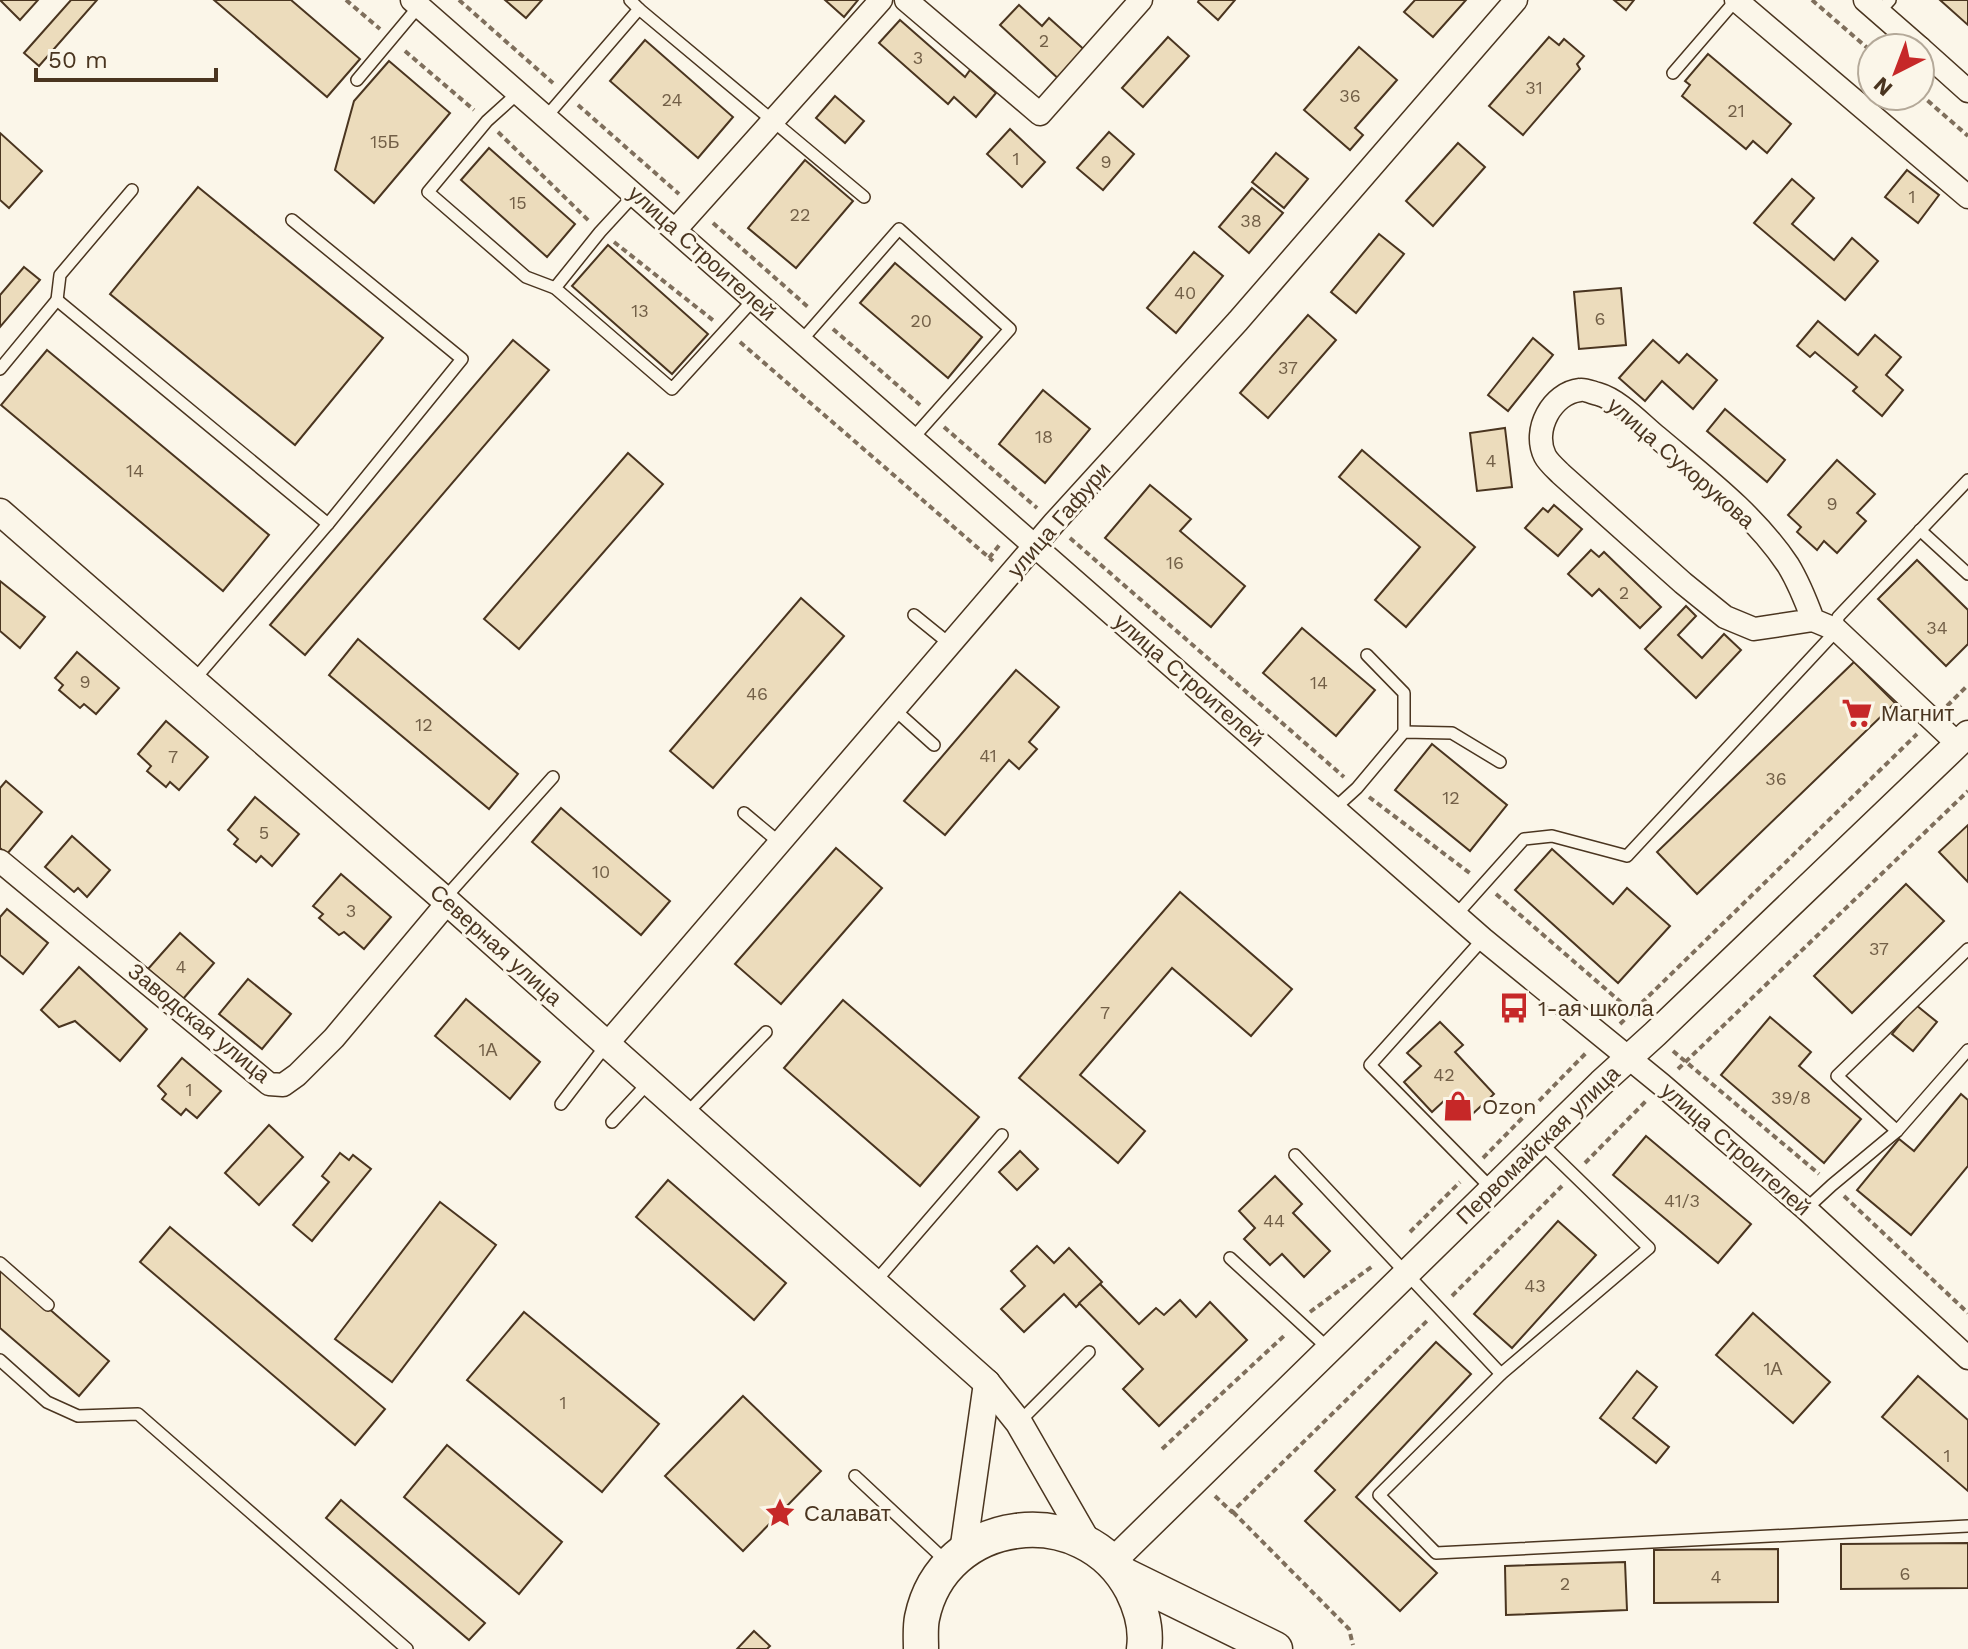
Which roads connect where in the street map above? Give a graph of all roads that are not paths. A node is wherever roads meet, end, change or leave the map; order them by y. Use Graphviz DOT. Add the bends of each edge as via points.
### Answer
graph roads {
  1 [pos="881,0"];
  2 [pos="906,0"];
  3 [pos="1141,0"];
  4 [pos="1516,0"];
  5 [pos="1736,0"];
  6 [pos="416,3"];
  7 [pos="634,4"];
  8 [pos="1878,4"];
  9 [pos="1905,32"];
  10 [pos="1936,62"];
  11 [pos="1673,73"];
  12 [pos="357,80"];
  13 [pos="1968,91"];
  14 [pos="518,93"];
  15 [pos="546,117"];
  16 [pos="773,119"];
  17 [pos="132,190"];
  18 [pos="636,194"];
  19 [pos="864,197"];
  20 [pos="1968,197"];
  21 [pos="292,220"];
  22 [pos="676,229"];
  23 [pos="555,288"];
  24 [pos="754,299"];
  25 [pos="57,300"];
  26 [pos="801,341"];
  27 [pos="0,369"];
  28 [pos="913,438"];
  29 [pos="1968,480"];
  30 [pos="0,512"];
  31 [pos="328,524"];
  32 [pos="1920,530"];
  33 [pos="1036,545"];
  34 [pos="1968,574"];
  35 [pos="914,615"];
  36 [pos="1813,620"];
  37 [pos="1837,630"];
  38 [pos="951,645"];
  39 [pos="1367,655"];
  40 [pos="194,681"];
  41 [pos="895,710"];
  42 [pos="1404,732"];
  43 [pos="1963,739"];
  44 [pos="934,745"];
  45 [pos="1500,762"];
  46 [pos="553,777"];
  47 [pos="1335,808"];
  48 [pos="744,813"];
  49 [pos="780,843"];
  50 [pos="0,861"];
  51 [pos="446,900"];
  52 [pos="1456,915"];
  53 [pos="1483,939"];
  54 [pos="1968,949"];
  55 [pos="766,1032"];
  56 [pos="607,1044"];
  57 [pos="1968,1050"];
  58 [pos="1628,1058"];
  59 [pos="649,1082"];
  60 [pos="561,1104"];
  61 [pos="686,1114"];
  62 [pos="612,1122"];
  63 [pos="1897,1131"];
  64 [pos="1002,1135"];
  65 [pos="1540,1143"];
  66 [pos="1295,1155"];
  67 [pos="1492,1190"];
  68 [pos="1806,1209"];
  69 [pos="1230,1258"];
  70 [pos="0,1263"];
  71 [pos="1408,1273"];
  72 [pos="875,1282"];
  73 [pos="48,1305"];
  74 [pos="1330,1350"];
  75 [pos="1089,1352"];
  76 [pos="1968,1358"];
  77 [pos="0,1360"];
  78 [pos="1501,1374"];
  79 [pos="987,1383"];
  80 [pos="1019,1423"];
  81 [pos="855,1476"];
  82 [pos="1968,1526"];
  83 [pos="957,1559"];
  84 [pos="1108,1560"];
  85 [pos="407,1649"];
  86 [pos="921,1649"];
  87 [pos="1144,1649"];
  88 [pos="1275,1649"];
  1 -- 16 [label="street"];
  2 -- 3 [label="street" via="1040,114"];
  4 -- 33 [label="street, улица Гафури"];
  5 -- 11 [label="lane"];
  5 -- 20 [label="street"];
  6 -- 12 [label="lane"];
  6 -- 14 [label="street, улица Строителей"];
  7 -- 15 [label="lane"];
  7 -- 16 [label="lane"];
  8 -- 9 [label="street"];
  10 -- 13 [label="street"];
  14 -- 15 [label="street, улица Строителей"];
  14 -- 23 [label="lane" via="487,121 428,192 526,277"];
  15 -- 18 [label="street, улица Строителей"];
  16 -- 19 [label="lane"];
  16 -- 22 [label="street"];
  17 -- 25 [label="lane" via="60,275"];
  18 -- 22 [label="street, улица Строителей"];
  18 -- 23 [label="lane"];
  21 -- 31 [label="lane" via="462,359"];
  22 -- 24 [label="street, улица Строителей"];
  23 -- 24 [label="lane" via="672,389"];
  24 -- 26 [label="street, улица Строителей"];
  25 -- 27 [label="lane"];
  25 -- 31 [label="lane"];
  26 -- 28 [label="street, улица Строителей"];
  26 -- 28 [label="lane" via="899,229 1010,329"];
  28 -- 33 [label="street, улица Строителей"];
  29 -- 32 [label="lane"];
  30 -- 40 [label="street, Северная улица"];
  31 -- 40 [label="lane"];
  32 -- 34 [label="lane"];
  32 -- 37 [label="lane" via="1838,617"];
  33 -- 38 [label="street, улица Гафури"];
  33 -- 47 [label="street, улица Строителей"];
  35 -- 38 [label="lane"];
  36 -- 36 [label="street, улица Сухорукова" via="1754,629 1725,617 1561,474 1545,456 1544,415 1561,398 1581,390 1603,395 1633,417 1762,532 1787,563"];
  36 -- 37 [label="street"];
  37 -- 43 [label="street" via="1933,719"];
  37 -- 52 [label="lane" via="1627,856 1552,836 1524,839"];
  38 -- 41 [label="street, улица Гафури"];
  39 -- 42 [label="lane" via="1404,693"];
  40 -- 51 [label="street, Северная улица"];
  41 -- 44 [label="lane"];
  41 -- 49 [label="street, улица Гафури"];
  42 -- 45 [label="lane" via="1452,733"];
  42 -- 47 [label="lane"];
  43 -- 58 [label="street, Первомайская улица"];
  46 -- 51 [label="lane"];
  47 -- 52 [label="street, улица Строителей"];
  48 -- 49 [label="lane"];
  49 -- 56 [label="street, улица Гафури"];
  50 -- 51 [label="street, Заводская улица" via="269,1084 283,1085 334,1038"];
  51 -- 56 [label="street, Северная улица"];
  52 -- 53 [label="street, улица Строителей"];
  53 -- 58 [label="street, улица Строителей"];
  53 -- 67 [label="lane" via="1370,1065"];
  54 -- 63 [label="lane" via="1837,1076"];
  55 -- 61 [label="lane"];
  56 -- 59 [label="street, Северная улица"];
  56 -- 60 [label="lane"];
  57 -- 63 [label="lane"];
  58 -- 65 [label="street, Первомайская улица"];
  58 -- 68 [label="street, улица Строителей"];
  59 -- 61 [label="street, Северная улица"];
  59 -- 62 [label="lane"];
  61 -- 72 [label="street, Северная улица"];
  63 -- 68 [label="lane"];
  64 -- 72 [label="lane"];
  65 -- 67 [label="street, Первомайская улица"];
  65 -- 78 [label="lane" via="1649,1248"];
  66 -- 71 [label="lane"];
  67 -- 71 [label="street, Первомайская улица"];
  68 -- 76 [label="street, улица Строителей"];
  69 -- 74 [label="lane"];
  70 -- 73 [label="lane"];
  71 -- 74 [label="street, Первомайская улица"];
  71 -- 78 [label="lane"];
  72 -- 79 [label="street, Северная улица"];
  74 -- 84 [label="street, Первомайская улица"];
  75 -- 80 [label="lane"];
  77 -- 85 [label="lane" via="47,1402 78,1416 138,1414"];
  78 -- 82 [label="lane" via="1379,1495 1436,1553"];
  79 -- 80 [label="street, Северная улица"];
  79 -- 83 [label="street"];
  80 -- 84 [label="street, Северная улица"];
  81 -- 83 [label="lane"];
  83 -- 84 [label="main road" via="991,1536 1024,1529 1057,1531"];
  83 -- 86 [label="main road" via="936,1582 922,1618"];
  84 -- 87 [label="main road" via="1140,1605"];
  84 -- 88 [label="main road"];
}
